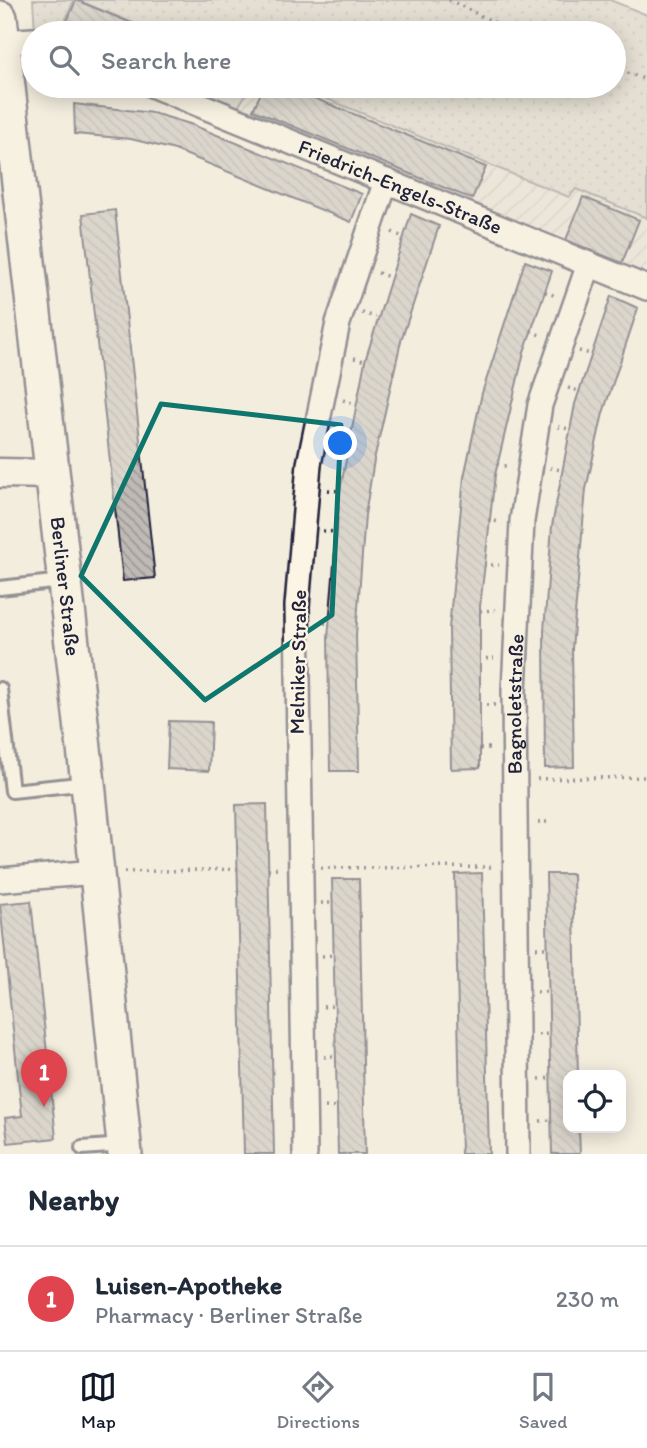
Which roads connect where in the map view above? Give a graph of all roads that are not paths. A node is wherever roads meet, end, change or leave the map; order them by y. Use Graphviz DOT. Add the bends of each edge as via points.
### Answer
graph roads {
  1 [pos="12,33"];
  2 [pos="183,98"];
  3 [pos="386,181"];
  4 [pos="589,264"];
  5 [pos="647,288"];
  6 [pos="0,473"];
  7 [pos="52,474"];
  8 [pos="65,581"];
  9 [pos="0,588"];
  10 [pos="0,689"];
  11 [pos="88,783"];
  12 [pos="96,872"];
  13 [pos="0,880"];
  14 [pos="82,1148"];
  15 [pos="125,1149"];
  16 [pos="305,1154"];
  17 [pos="519,1154"];
  1 -- 7 [label="main road, Berliner Straße"];
  2 -- 3 [label="street, Friedrich-Engels-Straße"];
  3 -- 4 [label="street, Friedrich-Engels-Straße"];
  3 -- 16 [label="street, Melniker Straße" via="338,323 309,464 297,606"];
  4 -- 5 [label="street, Friedrich-Engels-Straße"];
  4 -- 17 [label="street, Bagnoletstraße" via="541,405 522,521 514,691"];
  6 -- 7 [label="street"];
  7 -- 8 [label="main road, Berliner Straße"];
  8 -- 9 [label="lane"];
  8 -- 11 [label="main road, Berliner Straße"];
  10 -- 11 [label="lane" via="12,791"];
  11 -- 12 [label="main road, Berliner Straße"];
  12 -- 13 [label="street"];
  12 -- 15 [label="main road, Berliner Straße"];
  14 -- 15 [label="lane"];
}
